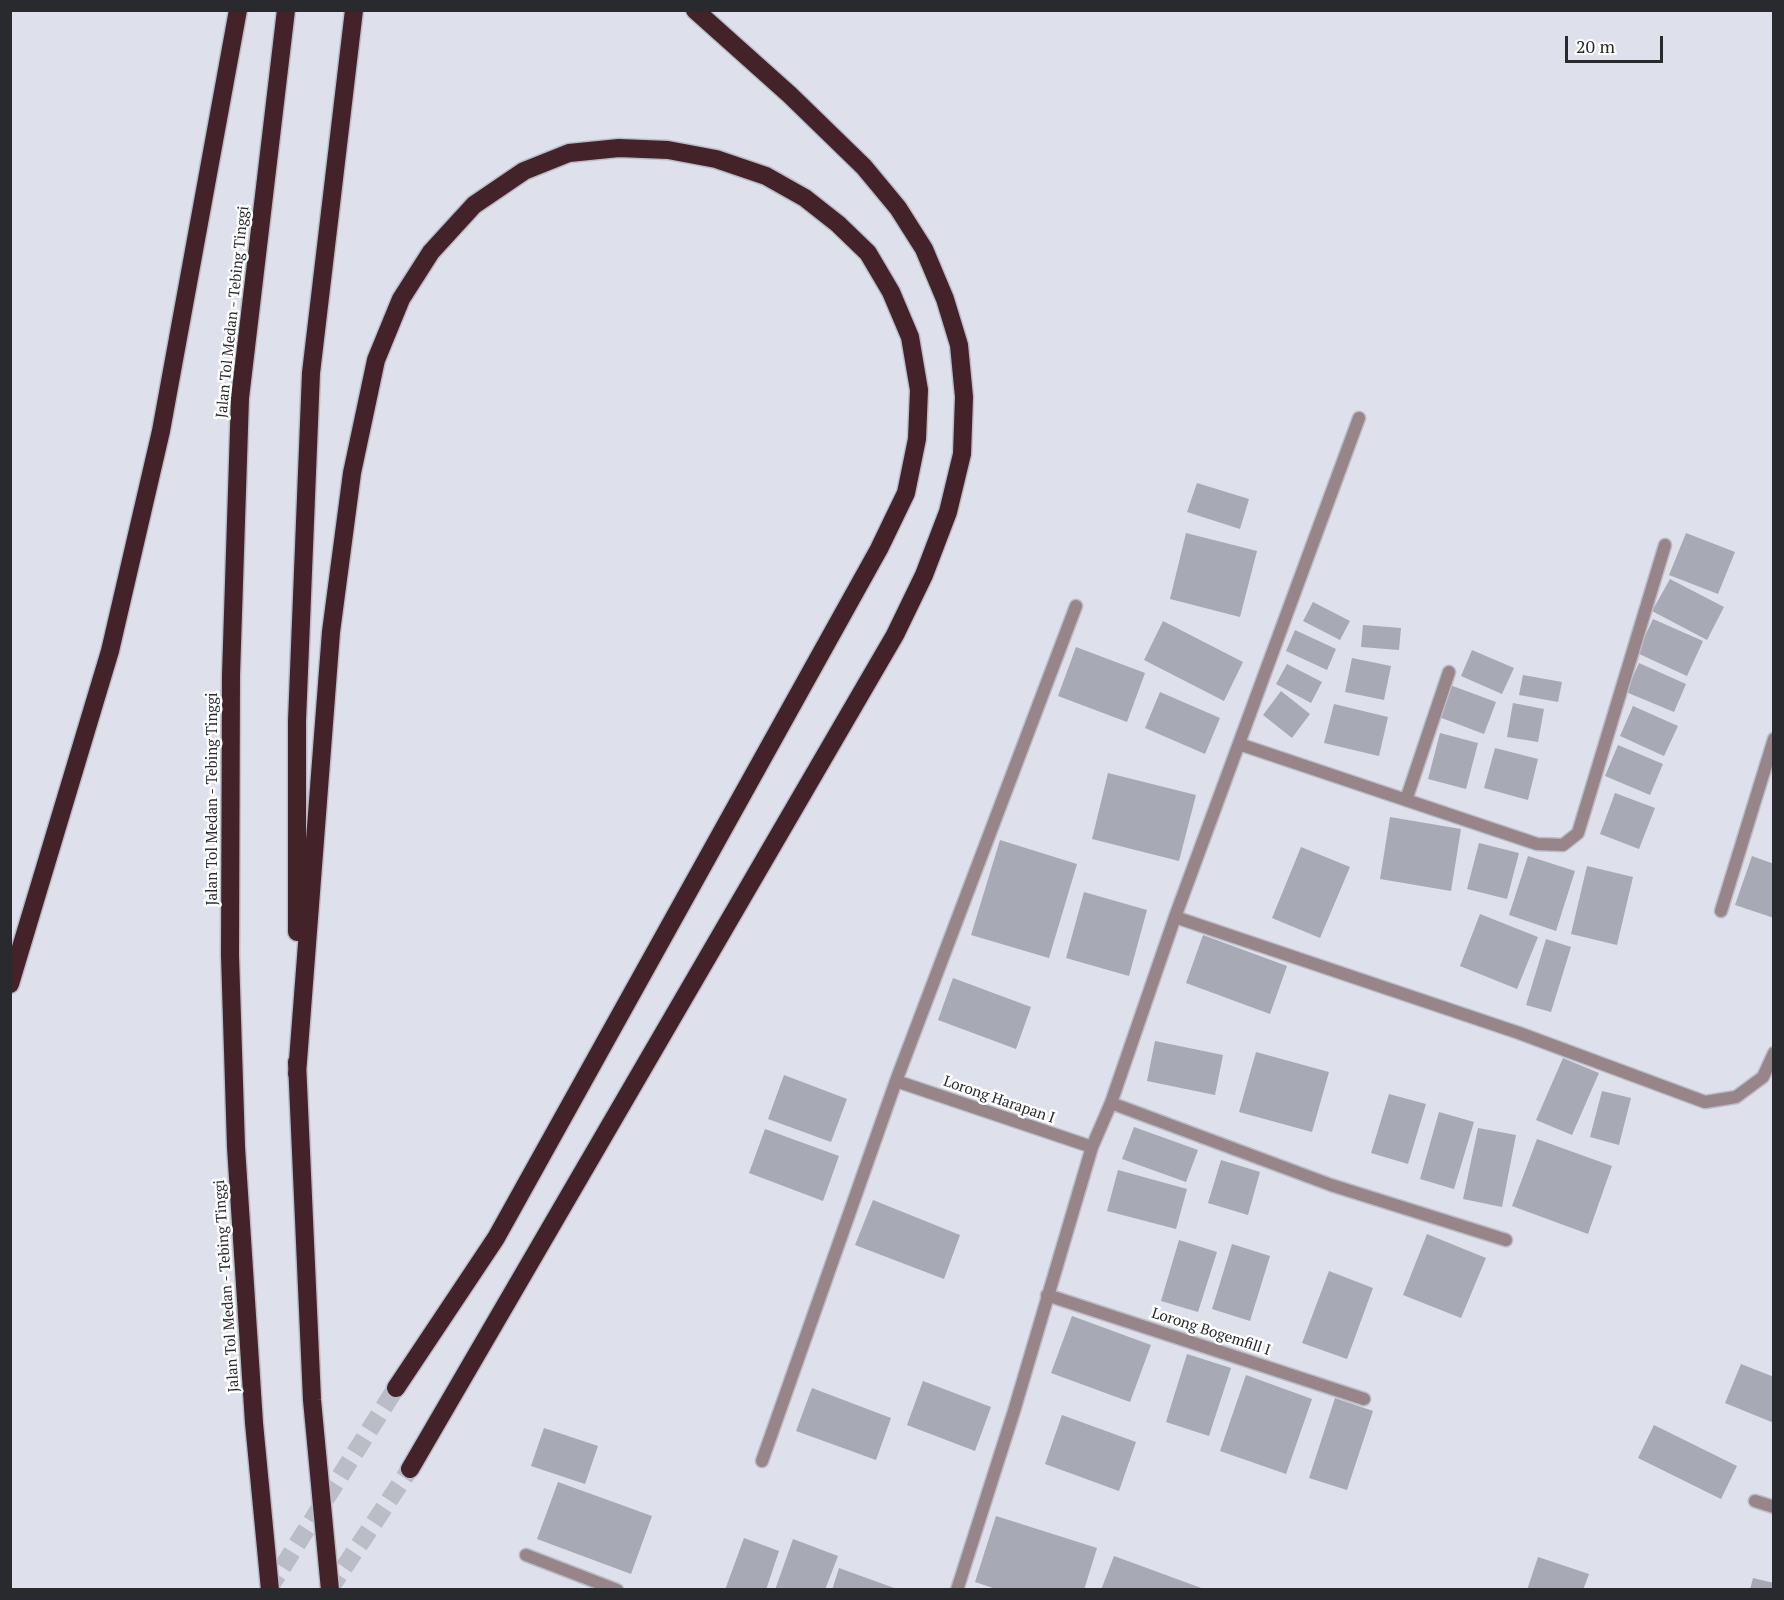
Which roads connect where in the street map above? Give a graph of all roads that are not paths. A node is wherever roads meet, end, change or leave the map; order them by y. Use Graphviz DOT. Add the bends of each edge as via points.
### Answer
graph roads {
  1 [pos="238,10"];
  2 [pos="286,10"];
  3 [pos="354,10"];
  4 [pos="695,10"];
  5 [pos="1359,418"];
  6 [pos="1665,545"];
  7 [pos="1076,606"];
  8 [pos="1449,672"];
  9 [pos="1773,739"];
  10 [pos="1239,744"];
  11 [pos="1406,800"];
  12 [pos="1721,911"];
  13 [pos="1175,917"];
  14 [pos="10,984"];
  15 [pos="1773,1057"];
  16 [pos="297,1074"];
  17 [pos="896,1081"];
  18 [pos="1111,1103"];
  19 [pos="1092,1147"];
  20 [pos="1506,1240"];
  21 [pos="1047,1295"];
  22 [pos="396,1388"];
  23 [pos="1364,1398"];
  24 [pos="762,1461"];
  25 [pos="410,1469"];
  26 [pos="1755,1501"];
  27 [pos="1773,1507"];
  28 [pos="526,1555"];
  29 [pos="270,1590"];
  30 [pos="330,1590"];
  31 [pos="617,1590"];
  32 [pos="957,1590"];
  1 -- 14 [label="highway" via="161,431 115,628"];
  2 -- 29 [label="highway, Jalan Tol Medan - Tebing Tinggi" via="240,398 231,675 230,955 236,1147 254,1423"];
  3 -- 16 [label="highway" via="311,373 297,721"];
  4 -- 25 [label="highway" via="864,167 898,208 924,249 945,298 958,345 964,397 962,454 948,512 895,635"];
  5 -- 10 [label="street"];
  6 -- 11 [label="street" via="1578,833 1563,845 1537,844"];
  7 -- 17 [label="street"];
  8 -- 11 [label="street"];
  9 -- 12 [label="street"];
  10 -- 11 [label="street"];
  10 -- 13 [label="street"];
  13 -- 15 [label="street" via="1519,1033 1705,1102 1736,1097 1763,1077"];
  13 -- 18 [label="street"];
  16 -- 22 [label="highway" via="331,632 351,473 376,360 401,299 431,252 474,205 524,171 569,153 619,148 668,150 716,159 766,176 805,198 838,224 868,253 891,292 910,337 919,390 917,439 906,493 879,549 496,1238"];
  16 -- 30 [label="highway" via="310,1377"];
  17 -- 19 [label="street, Lorong Harapan I"];
  17 -- 24 [label="street"];
  18 -- 19 [label="street"];
  18 -- 20 [label="street" via="1331,1185"];
  19 -- 21 [label="street"];
  21 -- 23 [label="street, Lorong Bogemfill I"];
  21 -- 32 [label="street"];
  26 -- 27 [label="street"];
  28 -- 31 [label="street"];
}
